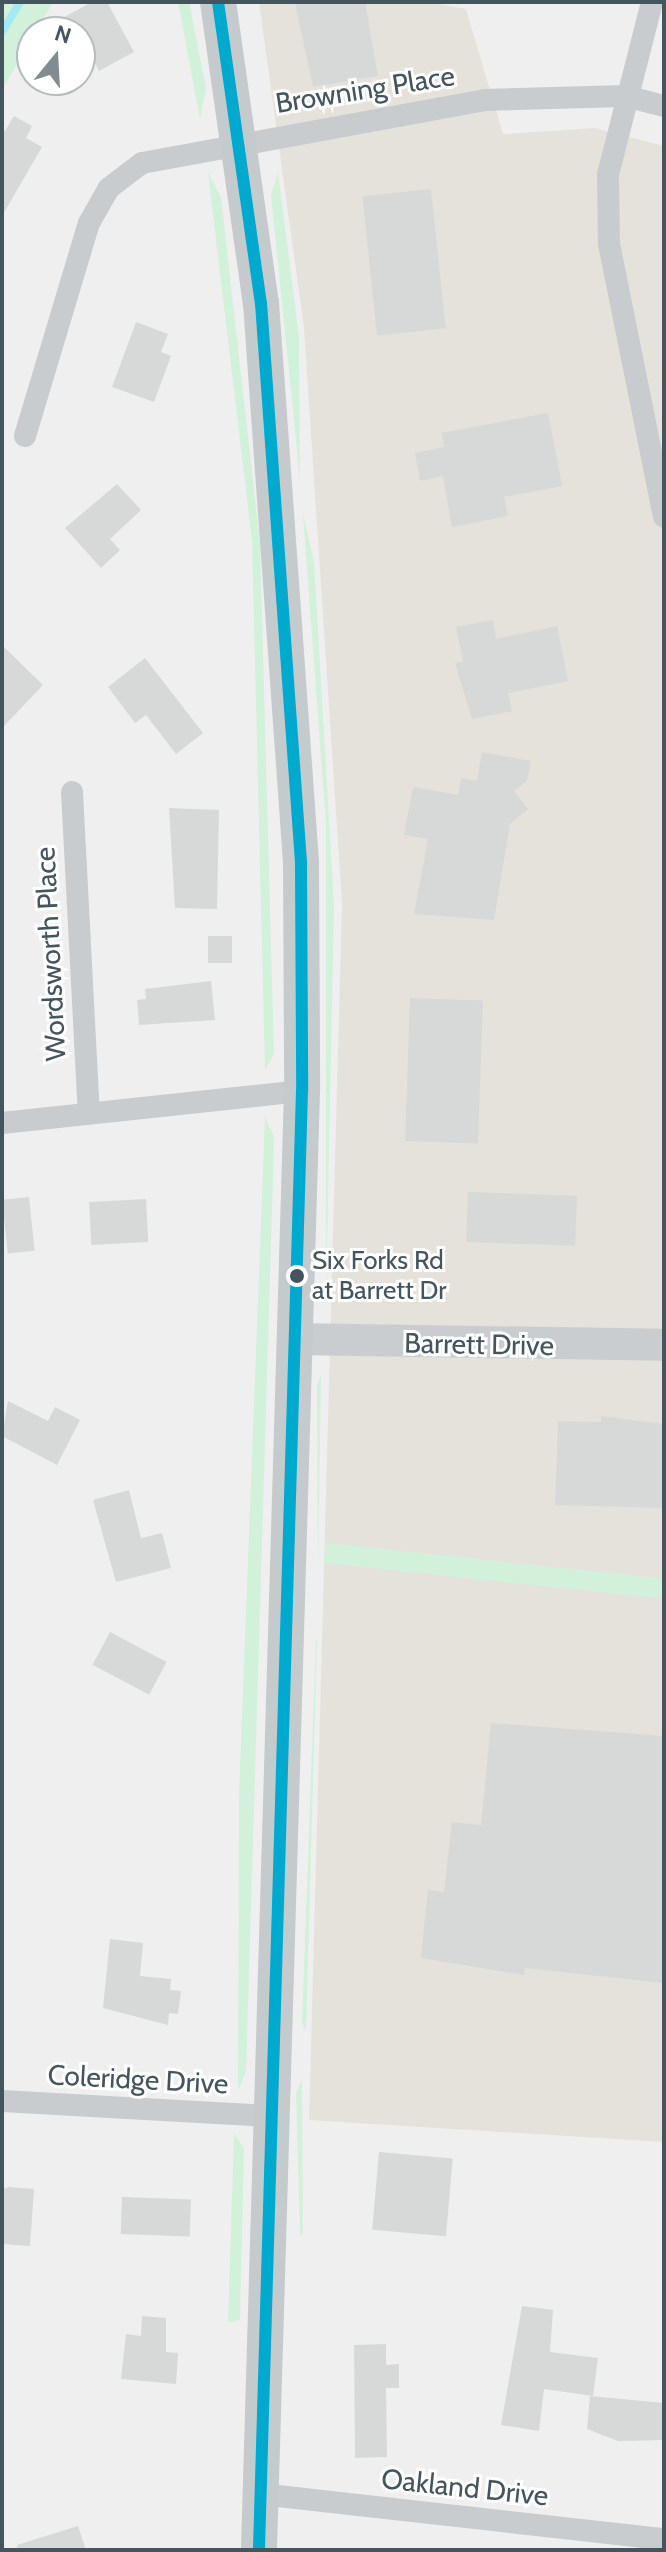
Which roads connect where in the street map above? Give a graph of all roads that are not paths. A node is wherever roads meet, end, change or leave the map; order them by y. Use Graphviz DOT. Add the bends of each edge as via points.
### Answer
graph roads {
  1 [pos="218,2"];
  2 [pos="652,2"];
  3 [pos="625,96"];
  4 [pos="664,106"];
  5 [pos="240,140"];
  6 [pos="25,436"];
  7 [pos="664,517"];
  8 [pos="72,792"];
  9 [pos="302,1091"];
  10 [pos="89,1112"];
  11 [pos="2,1123"];
  12 [pos="295,1339"];
  13 [pos="664,1345"];
  14 [pos="2,2101"];
  15 [pos="272,2116"];
  16 [pos="260,2494"];
  17 [pos="664,2539"];
  18 [pos="259,2550"];
  1 -- 5 [label="main road"];
  2 -- 3 [label="street"];
  3 -- 4 [label="street, Browning Place"];
  3 -- 5 [label="street, Browning Place" via="485,100"];
  3 -- 7 [label="street" via="608,174 609,244"];
  5 -- 6 [label="street, Browning Place" via="142,163 109,188 80,243"];
  5 -- 9 [label="main road" via="291,660"];
  8 -- 10 [label="street, Wordsworth Place"];
  9 -- 10 [label="street"];
  9 -- 12 [label="main road"];
  10 -- 11 [label="street"];
  12 -- 13 [label="street, Barrett Drive"];
  12 -- 15 [label="main road"];
  14 -- 15 [label="street, Coleridge Drive"];
  15 -- 16 [label="main road"];
  16 -- 17 [label="street, Oakland Drive"];
  16 -- 18 [label="main road"];
}
